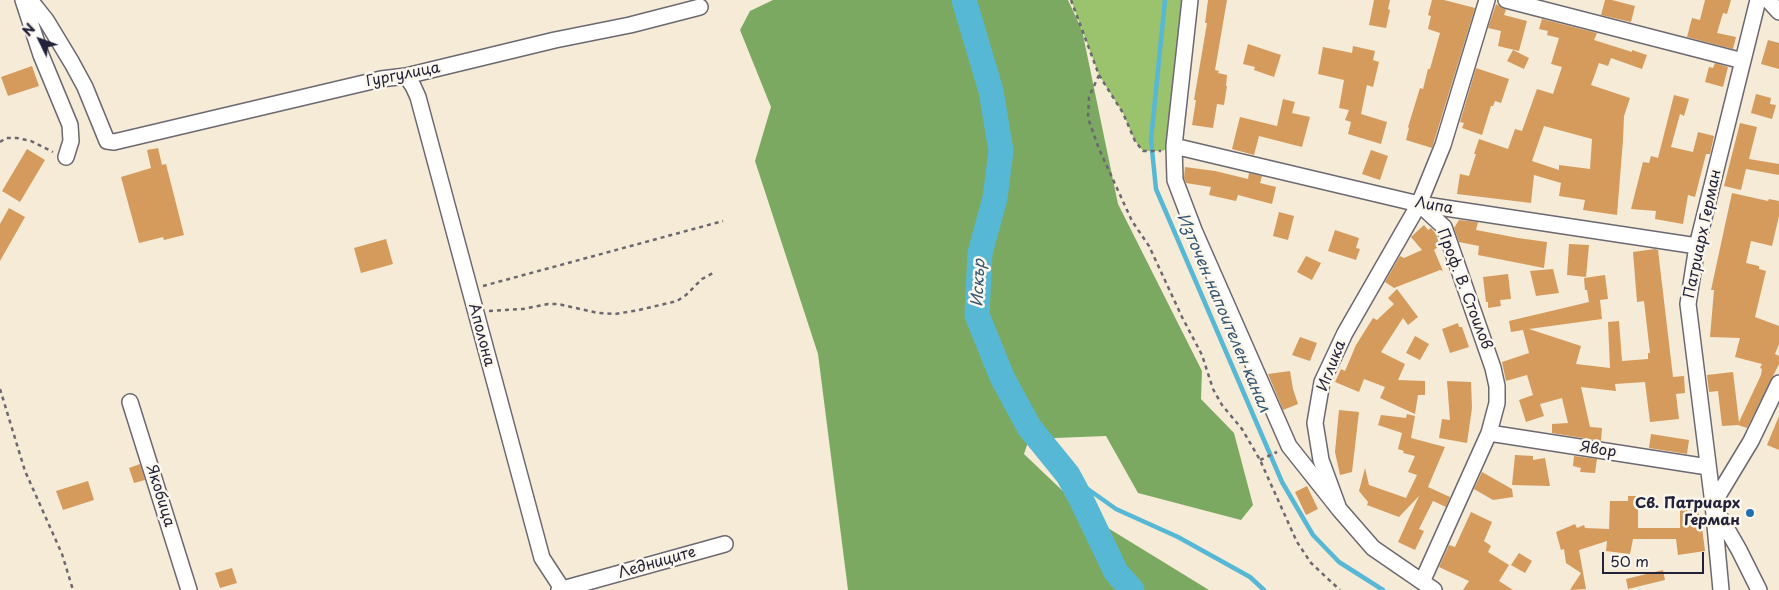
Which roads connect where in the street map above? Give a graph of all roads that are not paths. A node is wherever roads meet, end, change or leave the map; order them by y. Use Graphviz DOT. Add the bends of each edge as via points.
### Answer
graph roads {
  1 [pos="23,0"];
  2 [pos="30,0"];
  3 [pos="1190,0"];
  4 [pos="1487,0"];
  5 [pos="1506,0"];
  6 [pos="1758,0"];
  7 [pos="1768,0"];
  8 [pos="700,7"];
  9 [pos="1779,12"];
  10 [pos="1743,61"];
  11 [pos="406,76"];
  12 [pos="1168,149"];
  13 [pos="66,157"];
  14 [pos="1419,204"];
  15 [pos="1697,246"];
  16 [pos="1779,383"];
  17 [pos="130,402"];
  18 [pos="1489,433"];
  19 [pos="1708,467"];
  20 [pos="1713,504"];
  21 [pos="1339,509"];
  22 [pos="725,544"];
  23 [pos="1428,586"];
  24 [pos="189,590"];
  25 [pos="562,590"];
  26 [pos="1721,590"];
  27 [pos="1759,590"];
  1 -- 13 [label="street" via="41,55 70,125 71,141"];
  2 -- 11 [label="street, Гургулица" via="72,63 107,141"];
  3 -- 12 [label="street"];
  4 -- 14 [label="street" via="1443,145"];
  5 -- 10 [label="street"];
  6 -- 10 [label="street, Патриарх Герман"];
  7 -- 9 [label="street"];
  8 -- 11 [label="street, Гургулица"];
  10 -- 15 [label="street, Патриарх Герман"];
  11 -- 25 [label="street, Аполона" via="418,97 542,558"];
  12 -- 14 [label="street, Липа"];
  12 -- 21 [label="street" via="1174,180 1194,230 1289,446"];
  14 -- 15 [label="street, Липа"];
  14 -- 18 [label="street, Проф. В. Стоилов" via="1444,227 1493,368 1498,386"];
  14 -- 21 [label="street, Иглика" via="1345,332 1322,382 1315,423 1321,460"];
  15 -- 19 [label="street, Патриарх Герман" via="1688,304"];
  16 -- 20 [label="street" via="1751,441"];
  17 -- 24 [label="street, Якобица"];
  18 -- 19 [label="street, Явор"];
  18 -- 23 [label="street, Проф. В. Стоилов"];
  19 -- 20 [label="street, Патриарх Герман"];
  20 -- 26 [label="street, Патриарх Герман"];
  20 -- 27 [label="street"];
  21 -- 23 [label="street, Иглика" via="1373,548"];
  22 -- 25 [label="street, Ледниците"];
}
